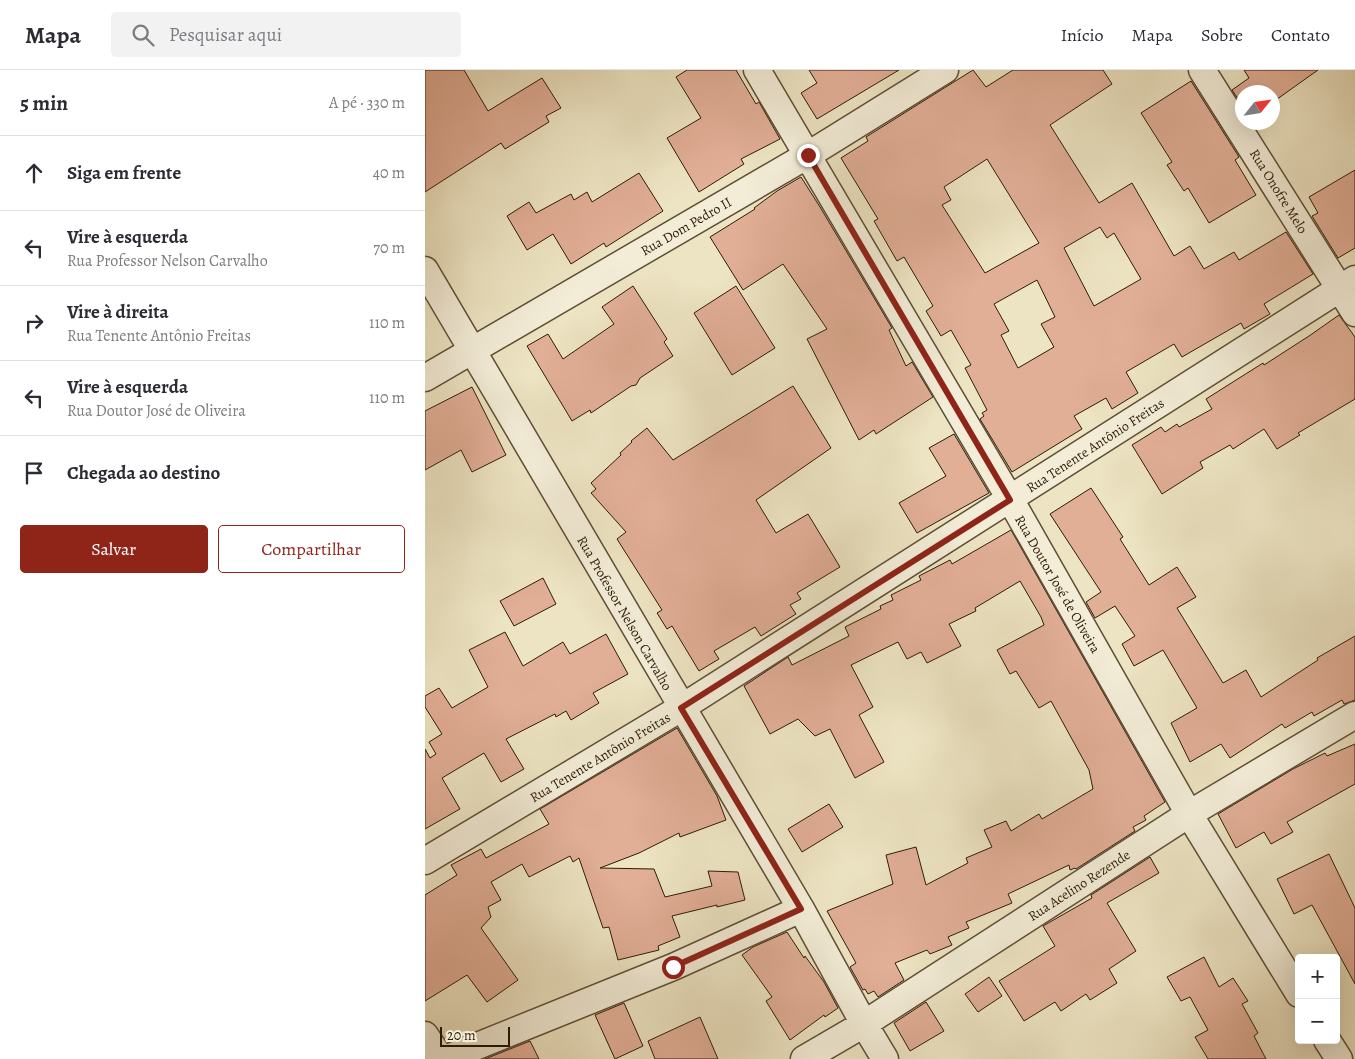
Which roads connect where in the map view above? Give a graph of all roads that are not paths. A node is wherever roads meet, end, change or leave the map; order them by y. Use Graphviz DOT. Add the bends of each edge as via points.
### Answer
graph roads {
  1 [pos="757,70"];
  2 [pos="945,70"];
  3 [pos="1202,70"];
  4 [pos="808,155"];
  5 [pos="425,270"];
  6 [pos="1347,284"];
  7 [pos="1355,313"];
  8 [pos="472,352"];
  9 [pos="425,378"];
  10 [pos="1010,500"];
  11 [pos="681,708"];
  12 [pos="1355,715"];
  13 [pos="1189,814"];
  14 [pos="425,860"];
  15 [pos="801,909"];
  16 [pos="1295,987"];
  17 [pos="864,1024"];
  18 [pos="425,1035"];
  19 [pos="1330,1044"];
  20 [pos="441,1059"];
  21 [pos="445,1059"];
  22 [pos="804,1059"];
  23 [pos="885,1059"];
  24 [pos="1339,1059"];
  1 -- 4 [label="street, Rua Doutor José de Oliveira"];
  2 -- 4 [label="street, Rua Dom Pedro II"];
  3 -- 6 [label="street, Rua Onofre Melo"];
  4 -- 8 [label="street, Rua Dom Pedro II"];
  4 -- 10 [label="street, Rua Doutor José de Oliveira"];
  5 -- 8 [label="street, Rua Professor Nelson Carvalho"];
  6 -- 7 [label="street, Rua Onofre Melo"];
  6 -- 10 [label="street, Rua Tenente Antônio Freitas"];
  8 -- 9 [label="street, Rua Dom Pedro II"];
  8 -- 11 [label="street, Rua Professor Nelson Carvalho"];
  10 -- 11 [label="street, Rua Tenente Antônio Freitas"];
  10 -- 13 [label="street, Rua Doutor José de Oliveira"];
  11 -- 14 [label="street, Rua Tenente Antônio Freitas"];
  11 -- 15 [label="street, Rua Professor Nelson Carvalho"];
  12 -- 13 [label="street, Rua Acelino Rezende"];
  13 -- 16 [label="street, Rua Doutor José de Oliveira"];
  13 -- 17 [label="street, Rua Acelino Rezende"];
  15 -- 17 [label="street, Rua Professor Nelson Carvalho"];
  15 -- 21 [label="street" via="673,967"];
  17 -- 22 [label="street, Rua Acelino Rezende"];
  17 -- 23 [label="street, Rua Professor Nelson Carvalho"];
  18 -- 20 [label="street"];
  19 -- 24 [label="street"];
}
